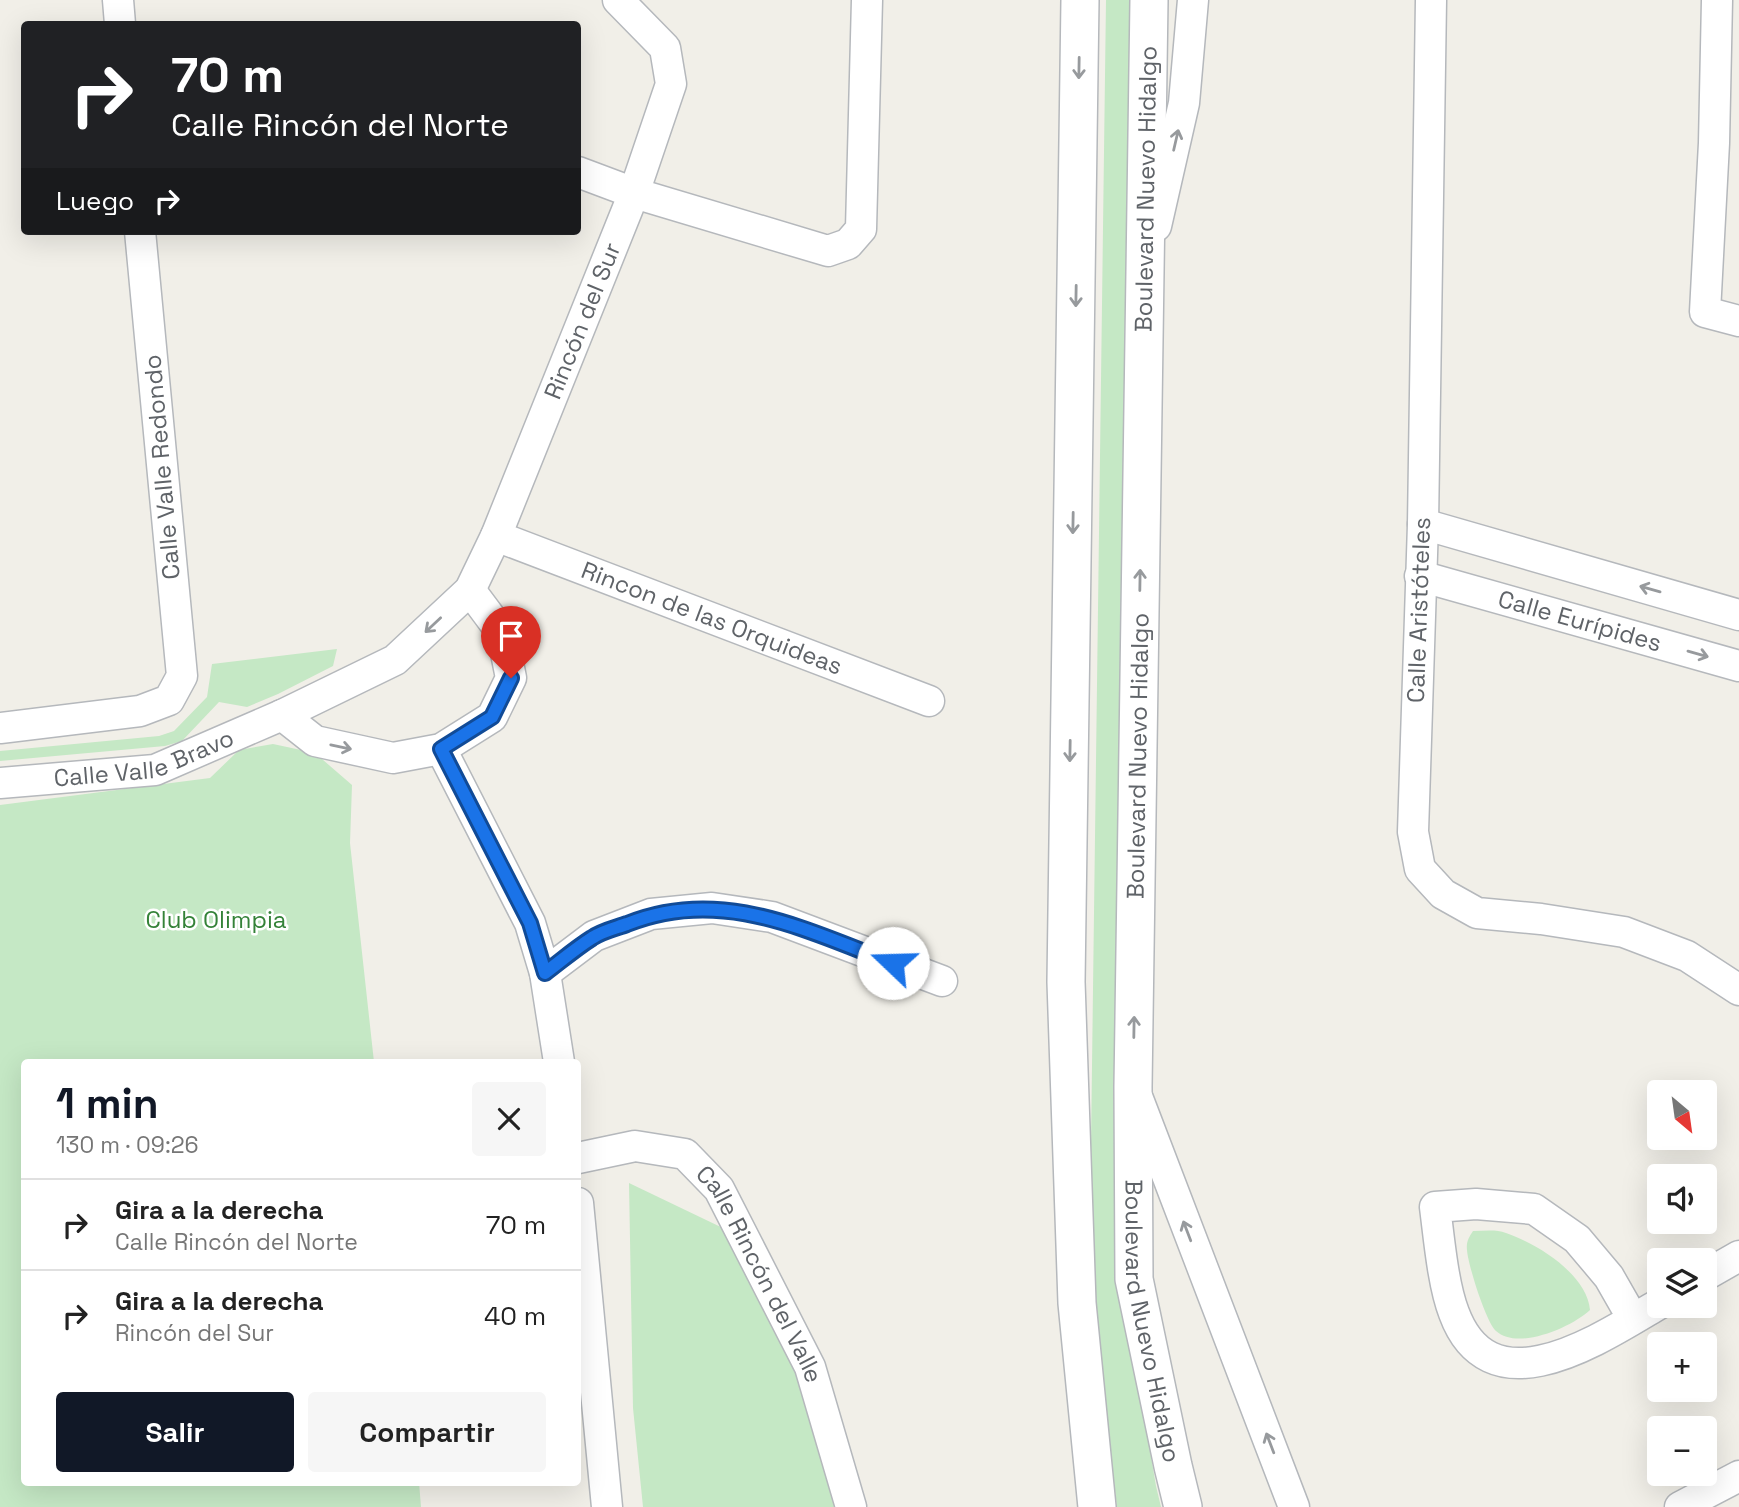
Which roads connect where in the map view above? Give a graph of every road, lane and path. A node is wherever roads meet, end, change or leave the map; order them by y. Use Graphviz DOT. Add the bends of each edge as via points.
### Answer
graph roads {
  1 [pos="118,0"];
  2 [pos="618,0"];
  3 [pos="867,0"];
  4 [pos="1080,0"];
  5 [pos="1150,0"];
  6 [pos="1193,0"];
  7 [pos="1431,0"];
  8 [pos="1717,0"];
  9 [pos="120,21"];
  10 [pos="1726,147"];
  11 [pos="581,173"];
  12 [pos="634,193"];
  13 [pos="140,235"];
  14 [pos="1144,278"];
  15 [pos="1739,321"];
  16 [pos="1423,524"];
  17 [pos="496,536"];
  18 [pos="1420,576"];
  19 [pos="470,590"];
  20 [pos="1739,615"];
  21 [pos="395,660"];
  22 [pos="1739,666"];
  23 [pos="169,699"];
  24 [pos="929,701"];
  25 [pos="282,715"];
  26 [pos="0,729"];
  27 [pos="441,749"];
  28 [pos="0,783"];
  29 [pos="545,973"];
  30 [pos="942,981"];
  31 [pos="1739,990"];
  32 [pos="559,1059"];
  33 [pos="1133,1087"];
  34 [pos="581,1157"];
  35 [pos="581,1234"];
  36 [pos="1739,1256"];
  37 [pos="1717,1269"];
  38 [pos="1647,1311"];
  39 [pos="1633,1319"];
  40 [pos="1739,1476"];
  41 [pos="607,1507"];
  42 [pos="851,1507"];
  43 [pos="1097,1507"];
  44 [pos="1183,1507"];
  45 [pos="1294,1507"];
  46 [pos="1680,1507"];
  1 -- 9 [label="street"];
  2 -- 12 [label="street, Rincón del Sur" via="665,48 671,84"];
  3 -- 12 [label="street" via="861,229 848,244 828,251"];
  4 -- 43 [label="street, one-way" via="1066,982 1077,1303"];
  5 -- 14 [label="street, Boulevard Nuevo Hidalgo"];
  14 -- 6 [label="street, one-way" via="1184,103"];
  7 -- 16 [label="street, Calle Aristóteles"];
  8 -- 10 [label="street"];
  10 -- 15 [label="street" via="1705,313"];
  11 -- 12 [label="street"];
  12 -- 17 [label="street, Rincón del Sur"];
  13 -- 23 [label="street, Calle Valle Redondo" via="182,676"];
  33 -- 14 [label="street, Boulevard Nuevo Hidalgo, one-way"];
  16 -- 18 [label="street, Calle Aristóteles"];
  20 -- 16 [label="street, Calle Eurípides, one-way"];
  17 -- 19 [label="street, Rincón del Sur"];
  17 -- 24 [label="street, Rincon de las Orquideas"];
  18 -- 22 [label="street, Calle Eurípides, one-way"];
  18 -- 31 [label="street, Calle Aristóteles" via="1413,832 1420,869 1443,894 1477,913 1624,932 1687,956"];
  19 -- 21 [label="street, Rincón del Sur, one-way"];
  19 -- 27 [label="street" via="502,633 511,678 492,717"];
  21 -- 25 [label="street, Calle Valle Bravo"];
  23 -- 26 [label="street, Calle Valle Bravo" via="140,711"];
  25 -- 27 [label="street, one-way" via="315,741 341,747 393,758"];
  25 -- 28 [label="street, Calle Valle Bravo" via="155,770"];
  27 -- 29 [label="street" via="530,923"];
  29 -- 30 [label="street" via="594,936 651,914 712,908 772,918"];
  29 -- 32 [label="street"];
  33 -- 44 [label="street, Boulevard Nuevo Hidalgo" via="1134,1279"];
  45 -- 33 [label="street, one-way"];
  34 -- 42 [label="street, Calle Rincón del Valle" via="635,1146 685,1154 719,1189 810,1367"];
  35 -- 41 [label="street"];
  36 -- 37 [label="street"];
  38 -- 39 [label="street"];
  39 -- 39 [label="street" via="1609,1277 1577,1239 1534,1209 1476,1204 1435,1207 1454,1314 1474,1348 1504,1363 1542,1362 1584,1348"];
  40 -- 46 [label="street"];
}
